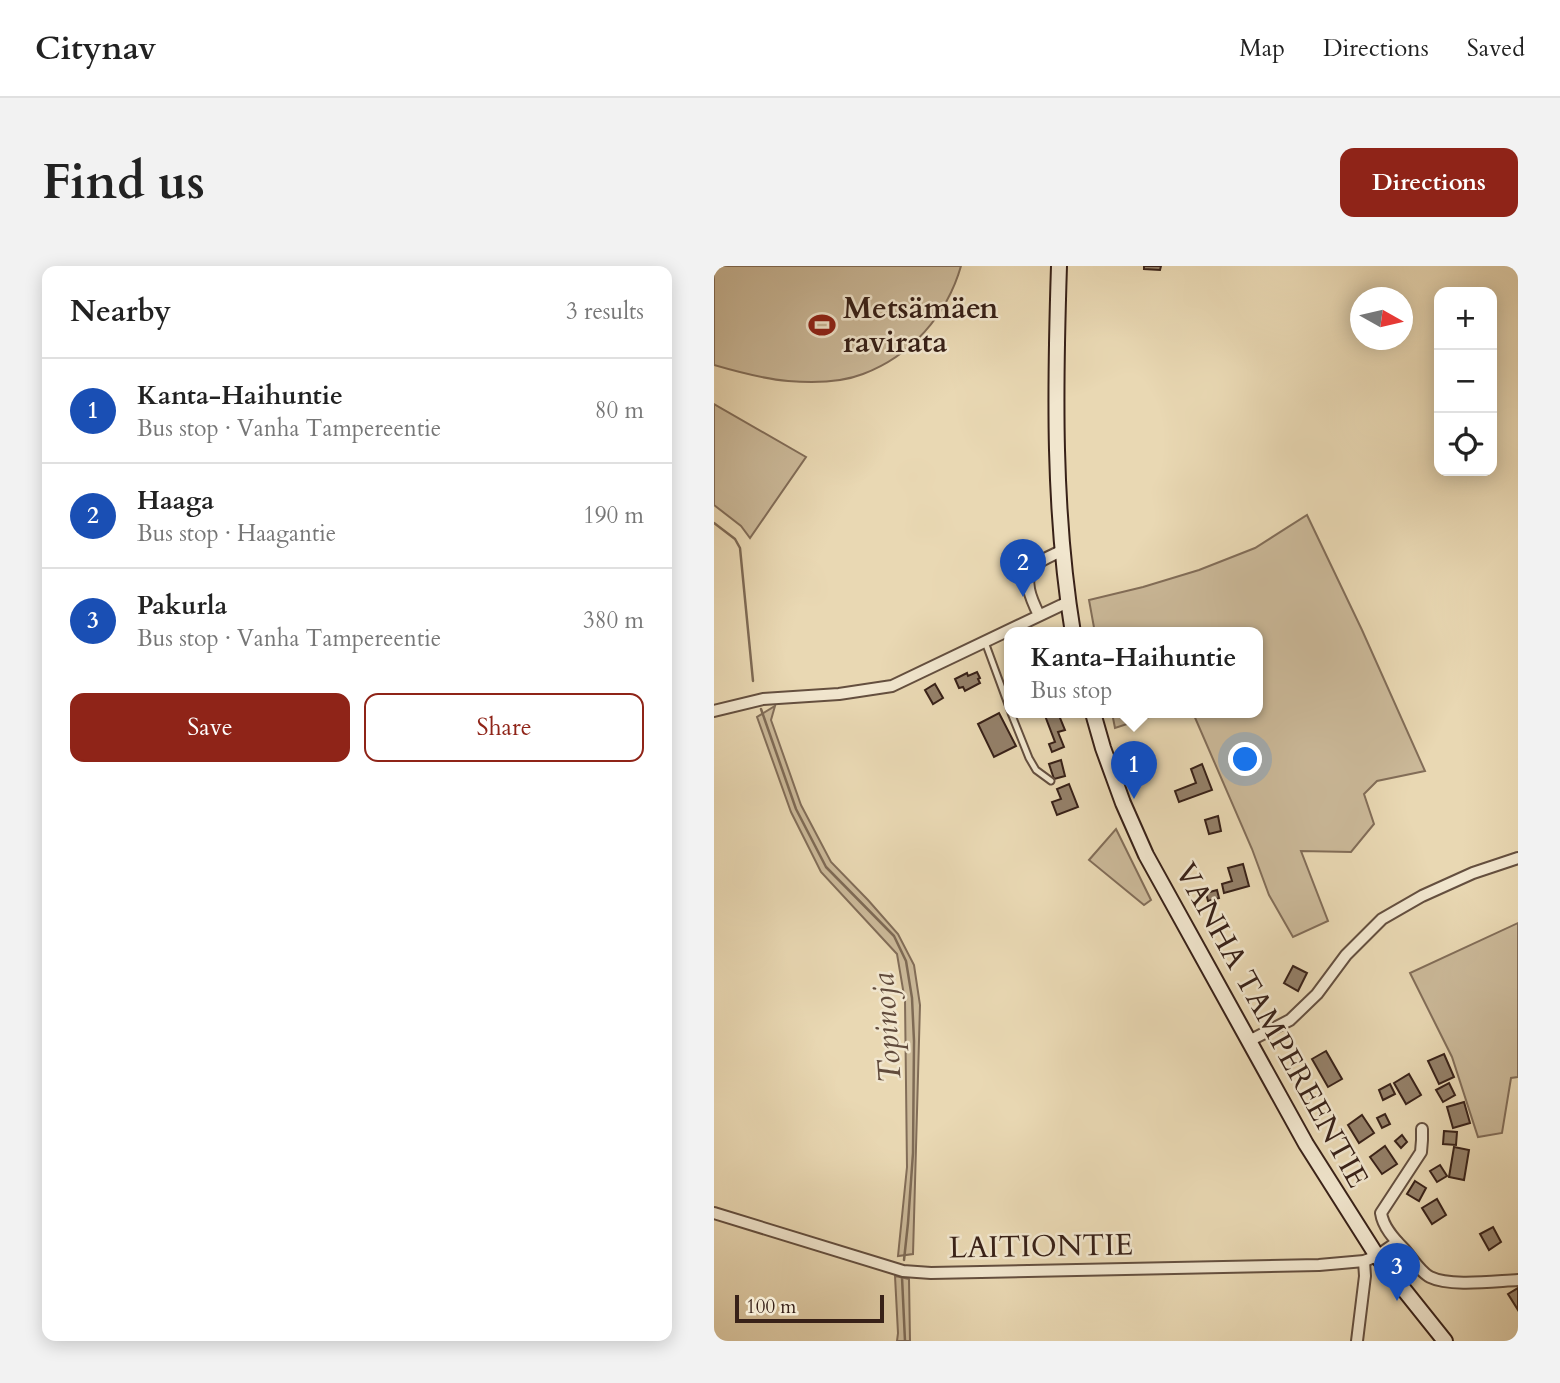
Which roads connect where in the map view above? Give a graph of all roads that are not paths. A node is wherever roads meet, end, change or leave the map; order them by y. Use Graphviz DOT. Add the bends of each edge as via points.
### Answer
graph roads {
  1 [pos="1059,266"];
  2 [pos="1061,551"];
  3 [pos="1068,602"];
  4 [pos="1039,615"];
  5 [pos="1015,627"];
  6 [pos="1072,627"];
  7 [pos="1004,632"];
  8 [pos="985,642"];
  9 [pos="1004,694"];
  10 [pos="714,710"];
  11 [pos="1013,718"];
  12 [pos="1094,718"];
  13 [pos="1051,781"];
  14 [pos="1518,858"];
  15 [pos="1249,1041"];
  16 [pos="1422,1129"];
  17 [pos="714,1213"];
  18 [pos="1397,1242"];
  19 [pos="1370,1259"];
  20 [pos="1518,1280"];
  21 [pos="1357,1341"];
  22 [pos="1445,1341"];
  1 -- 2 [label="main road"];
  2 -- 3 [label="main road"];
  2 -- 4 [label="street" via="1031,570 1029,590"];
  3 -- 4 [label="street"];
  3 -- 6 [label="main road"];
  4 -- 5 [label="street"];
  7 -- 8 [label="street"];
  8 -- 9 [label="lane"];
  8 -- 10 [label="street" via="892,686 763,699"];
  11 -- 13 [label="lane" via="1036,770"];
  12 -- 15 [label="main road, VANHA TAMPEREENTIE" via="1146,855"];
  14 -- 15 [label="street" via="1462,878 1382,919 1290,1020"];
  15 -- 19 [label="main road, VANHA TAMPEREENTIE"];
  16 -- 18 [label="street" via="1420,1152 1381,1213"];
  17 -- 19 [label="street, LAITIONTIE" via="903,1271 931,1273 1320,1265"];
  18 -- 19 [label="street"];
  18 -- 20 [label="street" via="1428,1276 1440,1281"];
  19 -- 21 [label="street"];
  19 -- 22 [label="main road, VANHA TAMPEREENTIE"];
}
